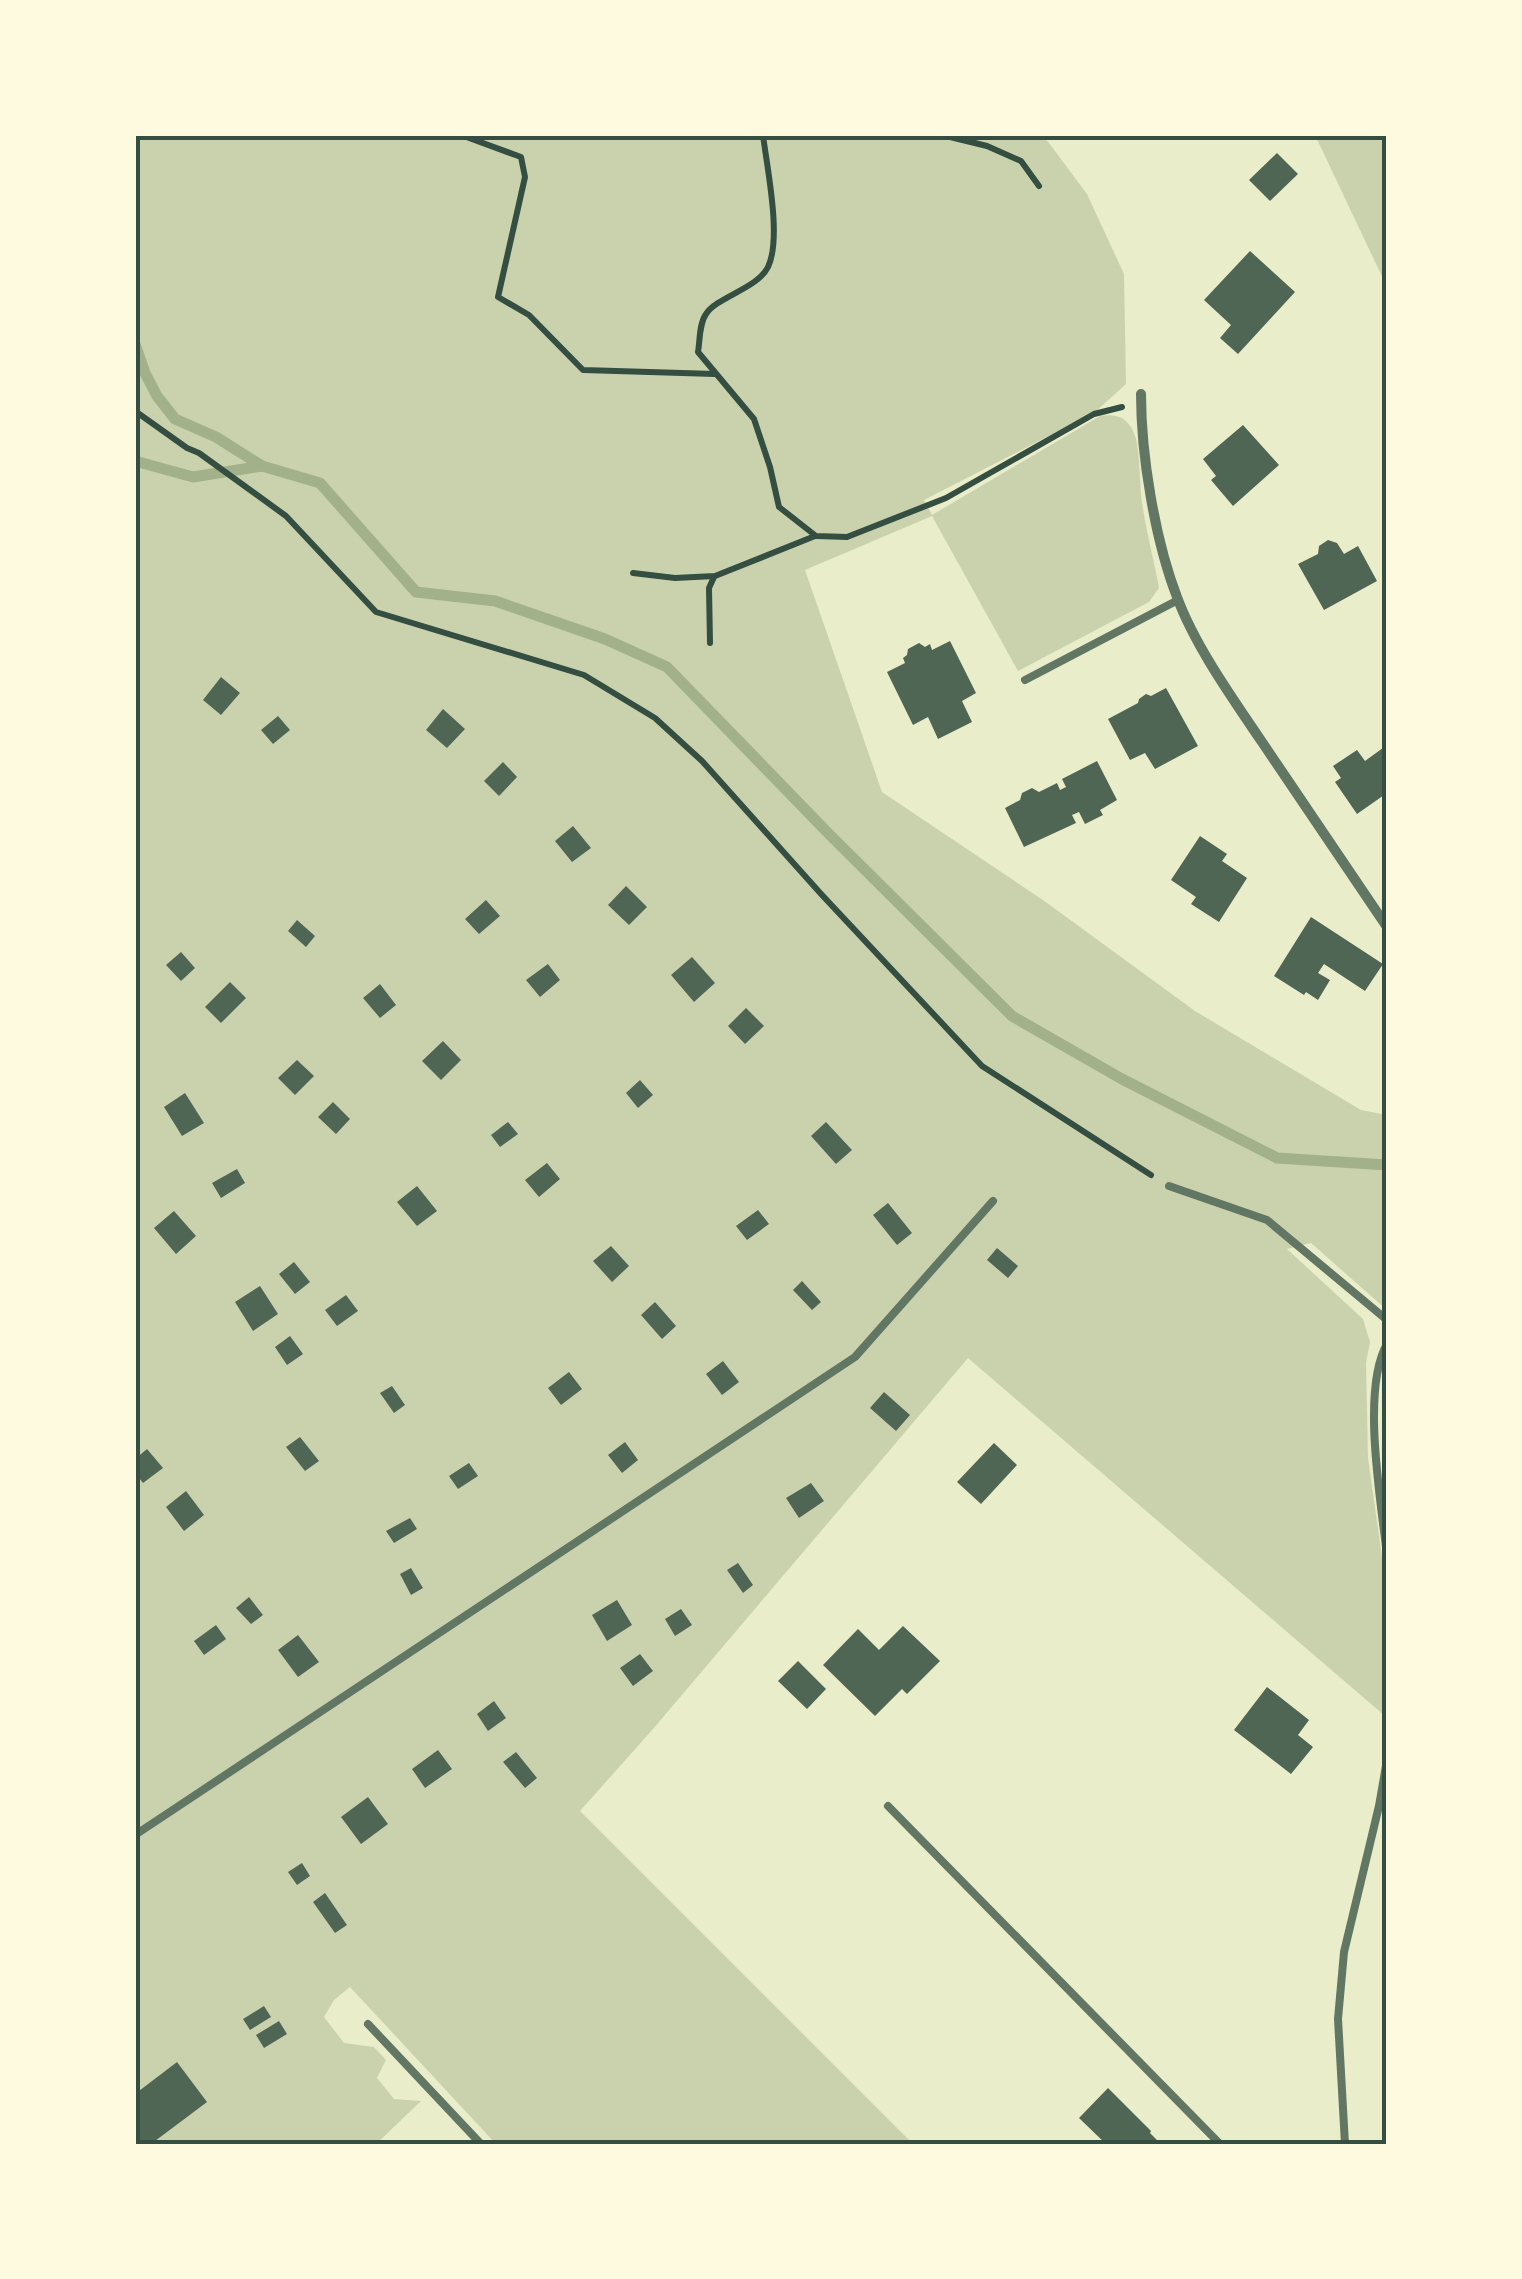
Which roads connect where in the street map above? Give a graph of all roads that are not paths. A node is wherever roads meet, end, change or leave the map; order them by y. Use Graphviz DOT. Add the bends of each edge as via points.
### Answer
graph roads {
  1 [pos="1141,394"];
  2 [pos="1178,600"];
  3 [pos="1025,680"];
  4 [pos="1387,927"];
  5 [pos="1169,1186"];
  6 [pos="993,1200"];
  7 [pos="1387,1320"];
  8 [pos="1387,1344"];
  9 [pos="1387,1555"];
  10 [pos="1387,1760"];
  11 [pos="888,1806"];
  12 [pos="135,1835"];
  13 [pos="368,2024"];
  14 [pos="481,2144"];
  15 [pos="1220,2144"];
  16 [pos="1344,2144"];
  1 -- 2 [label="street" via="1150,488"];
  2 -- 3 [label="lane"];
  2 -- 4 [label="street" via="1228,691"];
  5 -- 7 [label="lane" via="1266,1220"];
  6 -- 12 [label="lane" via="856,1357"];
  8 -- 9 [label="lane" via="1374,1390"];
  10 -- 16 [label="lane" via="1344,1952 1338,2020"];
  11 -- 15 [label="lane"];
  13 -- 14 [label="lane"];
}
